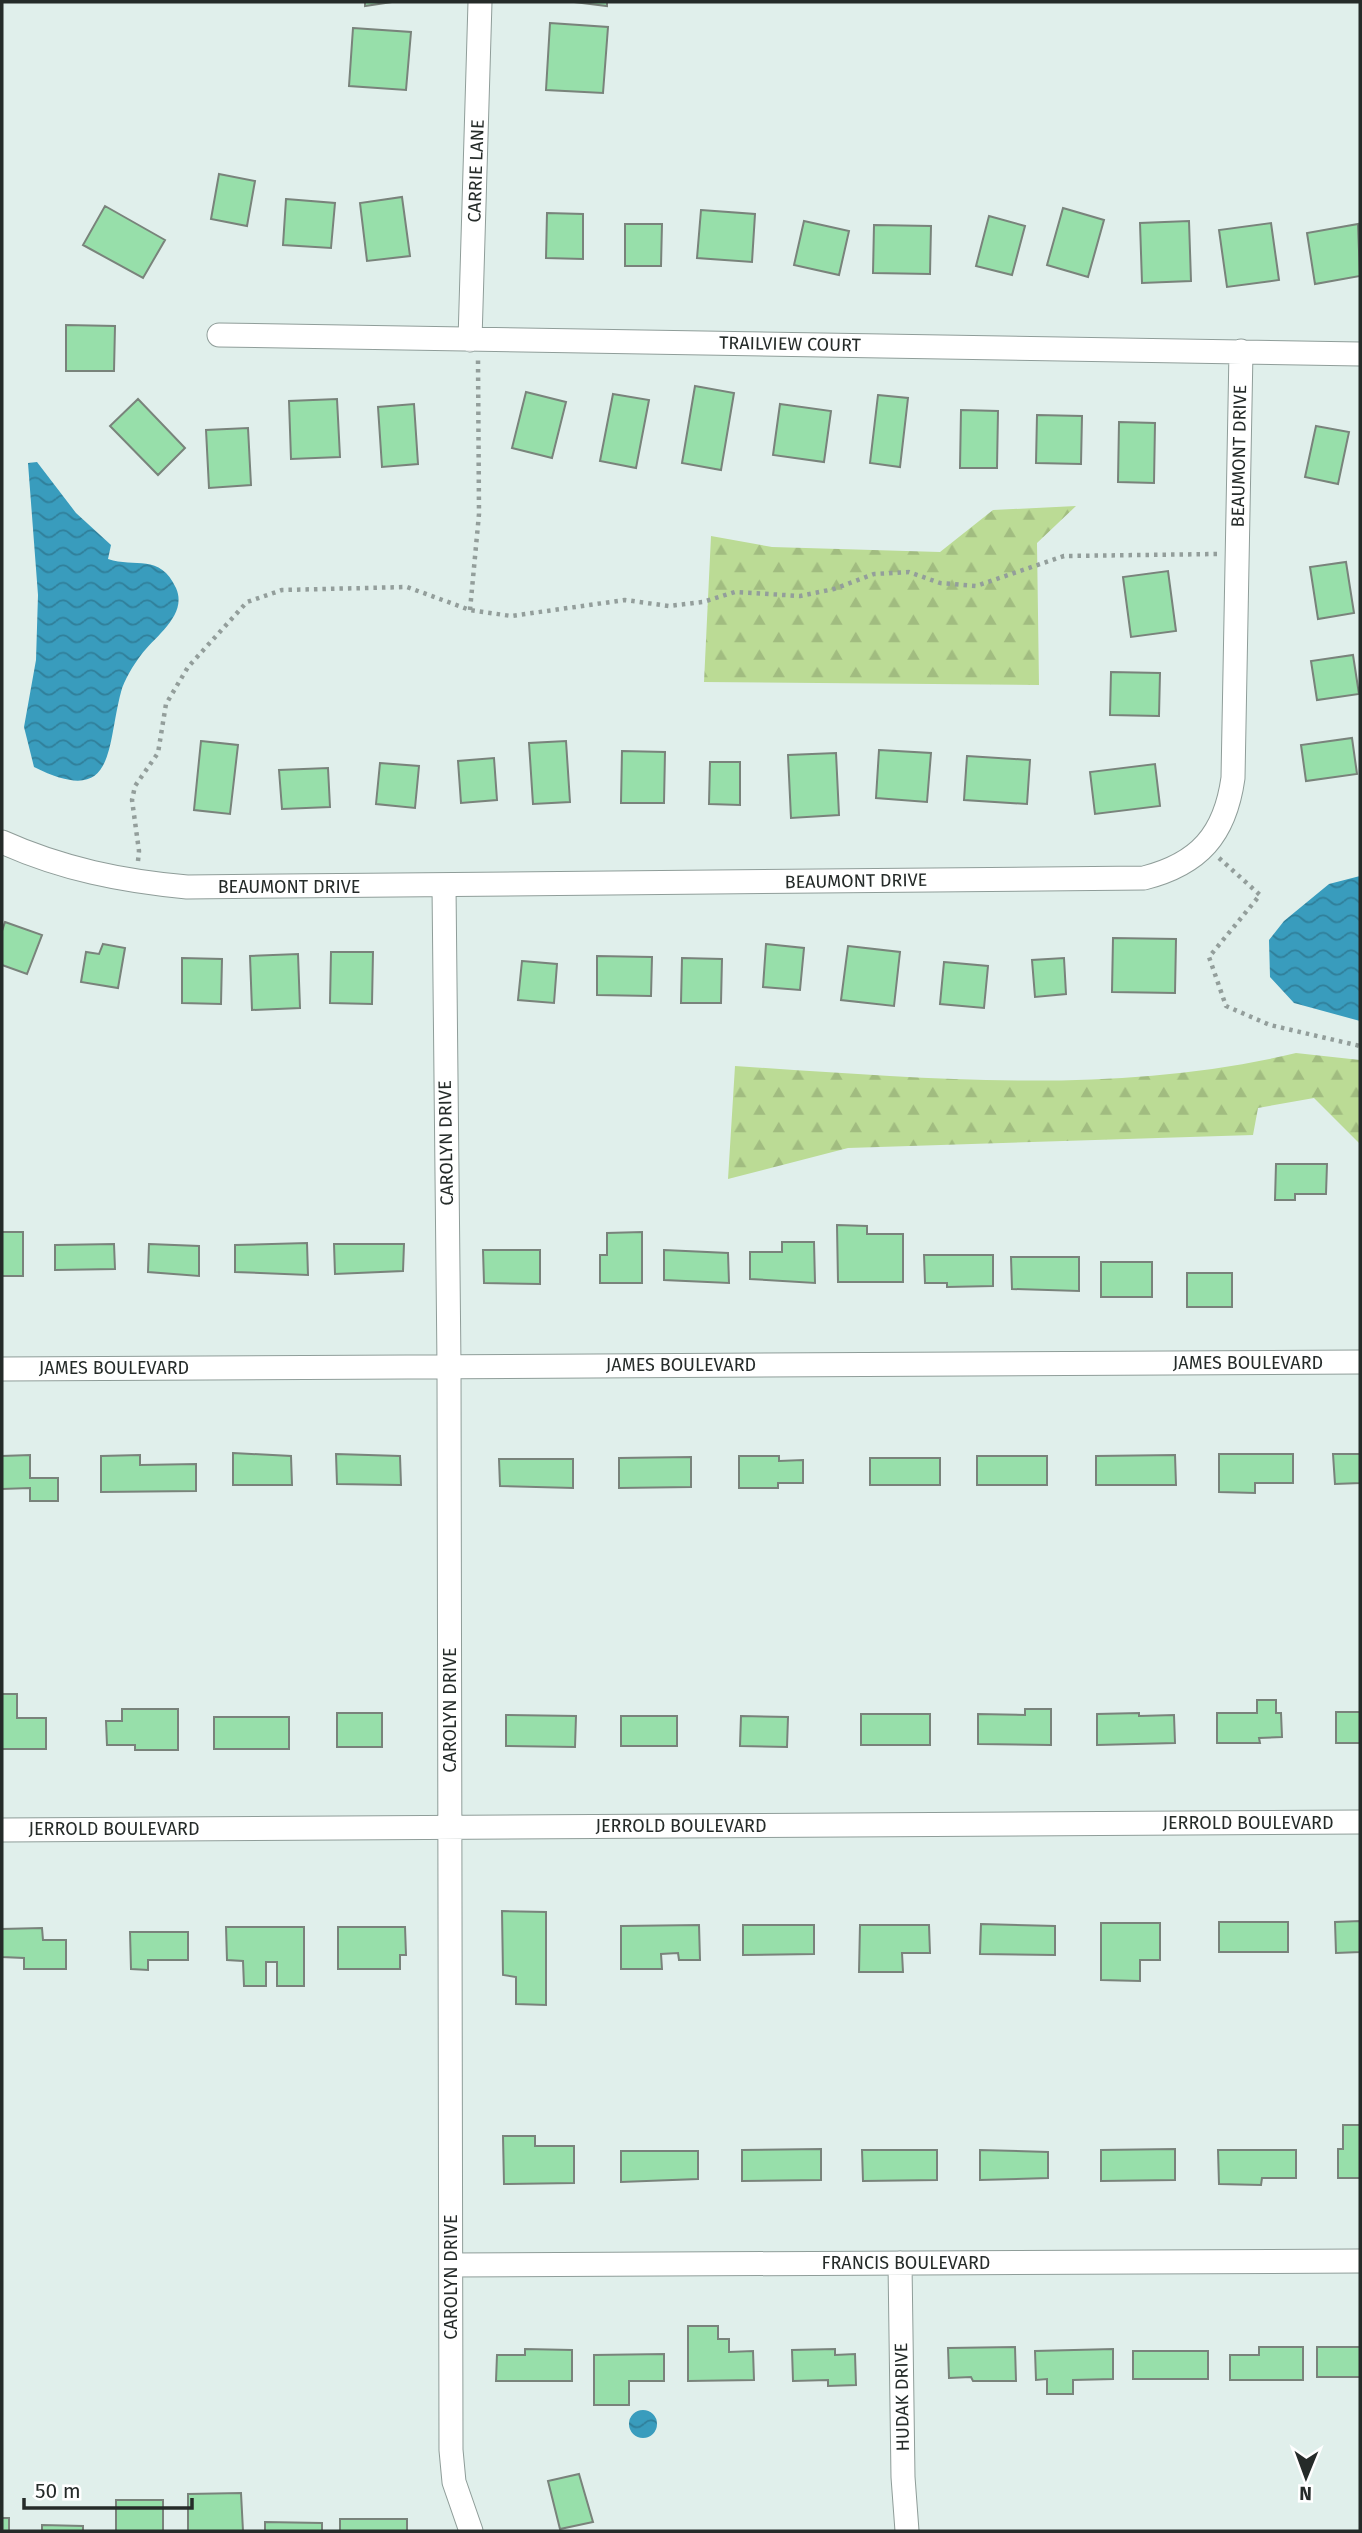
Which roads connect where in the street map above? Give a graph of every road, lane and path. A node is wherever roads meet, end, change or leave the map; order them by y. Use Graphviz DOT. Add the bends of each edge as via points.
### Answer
graph roads {
  1 [pos="480,2"];
  2 [pos="219,335"];
  3 [pos="475,340"];
  4 [pos="1241,351"];
  5 [pos="1360,354"];
  6 [pos="1237,554"];
  7 [pos="470,610"];
  8 [pos="2,842"];
  9 [pos="1206,846"];
  10 [pos="134,882"];
  11 [pos="444,886"];
  12 [pos="1360,1046"];
  13 [pos="1360,1362"];
  14 [pos="449,1366"];
  15 [pos="2,1368"];
  16 [pos="1360,1822"];
  17 [pos="450,1827"];
  18 [pos="2,1830"];
  19 [pos="1360,2261"];
  20 [pos="900,2263"];
  21 [pos="451,2265"];
  22 [pos="471,2531"];
  23 [pos="908,2531"];
  1 -- 3 [label="street, CARRIE LANE"];
  2 -- 3 [label="street, TRAILVIEW COURT"];
  3 -- 4 [label="street, TRAILVIEW COURT"];
  3 -- 7 [label="path" via="479,514"];
  4 -- 5 [label="street, TRAILVIEW COURT"];
  4 -- 6 [label="street, BEAUMONT DRIVE"];
  6 -- 7 [label="path" via="1064,556 976,586 940,583 909,572 874,574 800,596 735,592 669,606 625,600 510,616"];
  6 -- 9 [label="street, BEAUMONT DRIVE" via="1233,778 1230,802"];
  7 -- 10 [label="path" via="407,587 282,590 247,602 188,667 166,704 158,753 135,786 132,800 139,851"];
  8 -- 10 [label="street, BEAUMONT DRIVE" via="81,871"];
  9 -- 11 [label="street, BEAUMONT DRIVE" via="1166,873 1144,878"];
  9 -- 12 [label="path" via="1260,895 1209,957 1226,1006 1269,1025"];
  10 -- 11 [label="street, BEAUMONT DRIVE" via="187,887"];
  11 -- 14 [label="street, CAROLYN DRIVE"];
  13 -- 14 [label="street, JAMES BOULEVARD"];
  14 -- 15 [label="street, JAMES BOULEVARD"];
  14 -- 17 [label="street, CAROLYN DRIVE"];
  16 -- 17 [label="street, JERROLD BOULEVARD"];
  17 -- 18 [label="street, JERROLD BOULEVARD"];
  17 -- 21 [label="street, CAROLYN DRIVE"];
  19 -- 20 [label="street, FRANCIS BOULEVARD"];
  20 -- 21 [label="street, FRANCIS BOULEVARD"];
  20 -- 23 [label="street, HUDAK DRIVE"];
  21 -- 22 [label="street, CAROLYN DRIVE" via="454,2482"];
}
